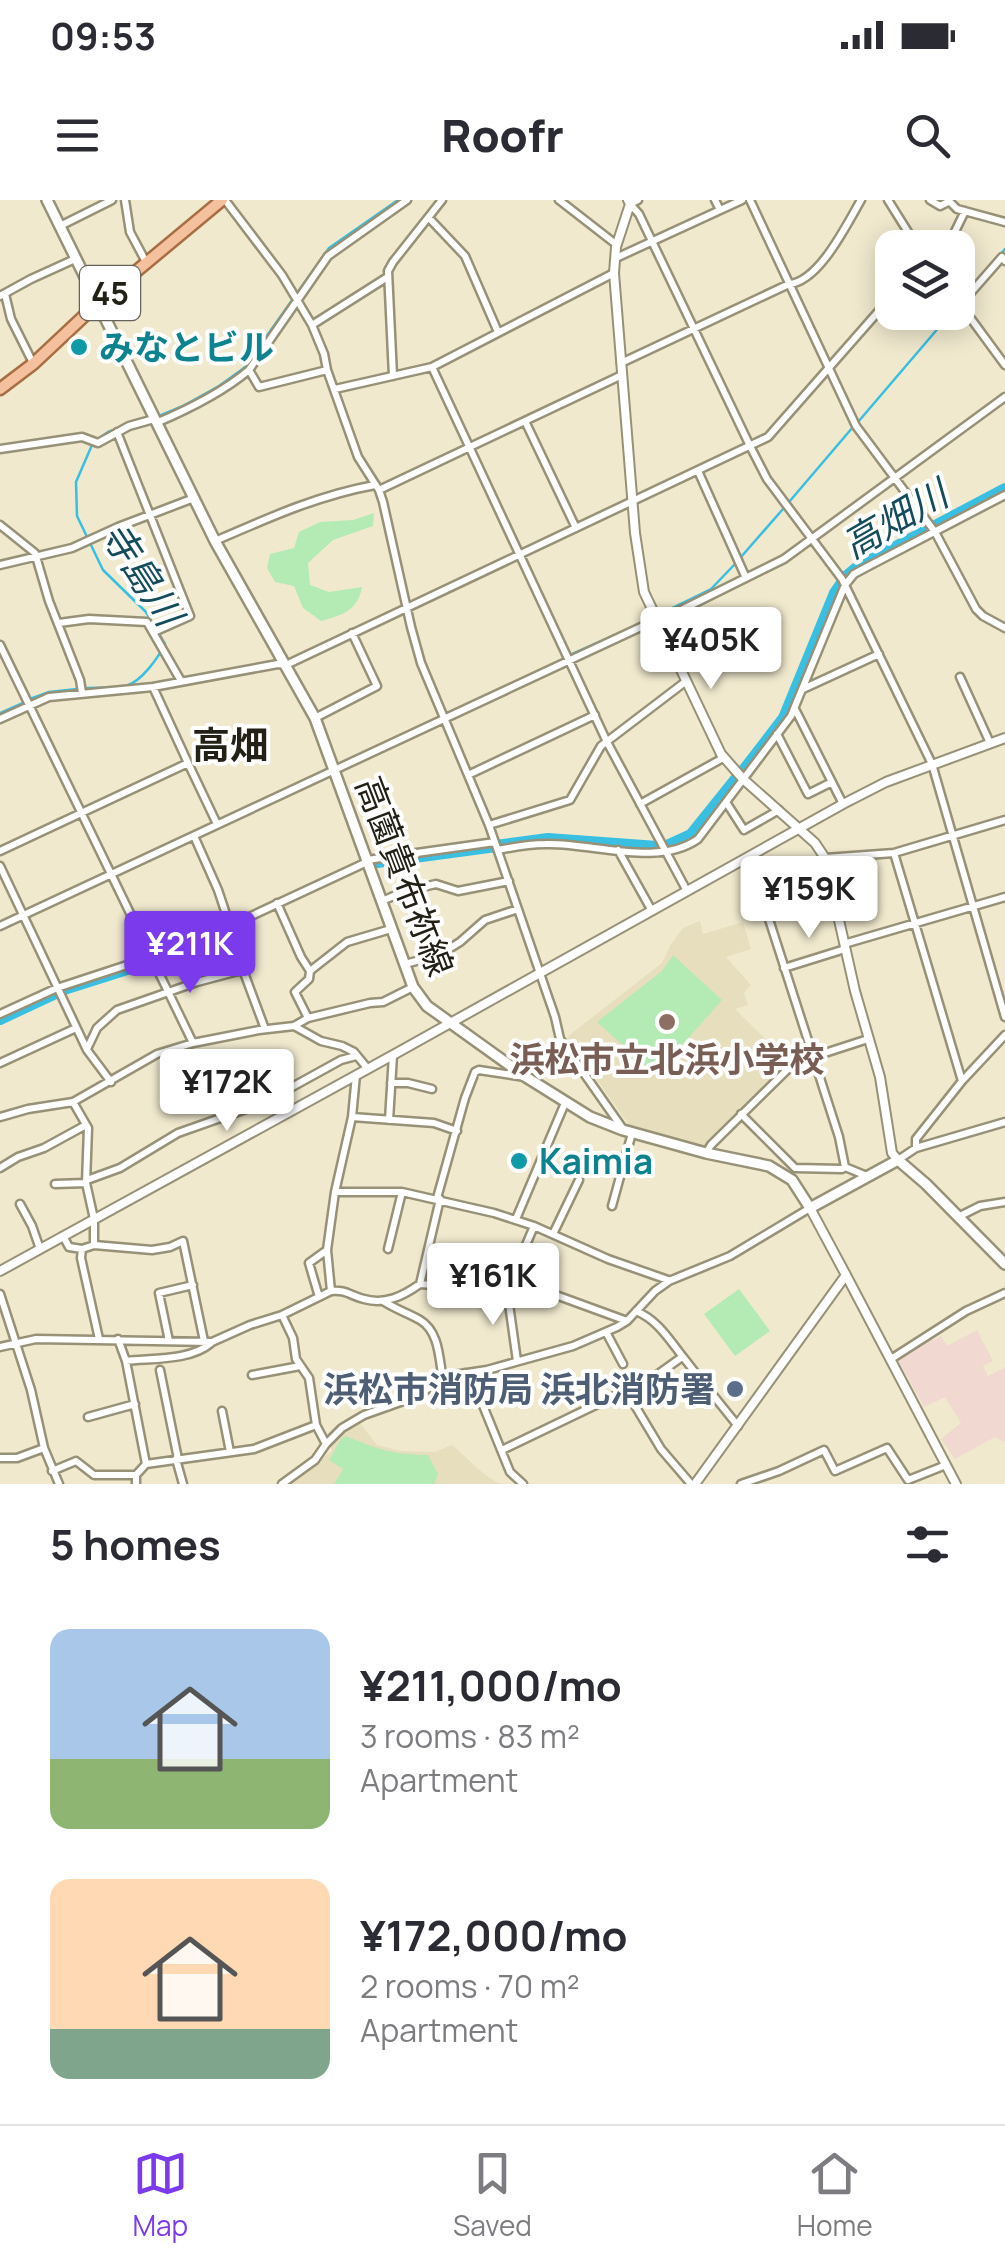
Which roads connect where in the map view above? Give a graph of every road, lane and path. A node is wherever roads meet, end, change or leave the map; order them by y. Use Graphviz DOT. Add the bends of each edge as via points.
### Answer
graph roads {
  1 [pos="47,200"];
  2 [pos="112,200"];
  3 [pos="125,200"];
  4 [pos="224,200"];
  5 [pos="407,200"];
  6 [pos="442,200"];
  7 [pos="559,200"];
  8 [pos="715,200"];
  9 [pos="742,200"];
  10 [pos="750,200"];
  11 [pos="861,200"];
  12 [pos="888,200"];
  13 [pos="930,200"];
  14 [pos="948,201"];
  15 [pos="632,202"];
  16 [pos="720,210"];
  17 [pos="965,211"];
  18 [pos="428,218"];
  19 [pos="1005,222"];
  20 [pos="60,226"];
  21 [pos="907,230"];
  22 [pos="956,230"];
  23 [pos="652,241"];
  24 [pos="617,245"];
  25 [pos="616,258"];
  26 [pos="75,259"];
  27 [pos="1005,262"];
  28 [pos="146,263"];
  29 [pos="614,273"];
  30 [pos="386,278"];
  31 [pos="790,284"];
  32 [pos="975,286"];
  33 [pos="2,295"];
  34 [pos="295,297"];
  35 [pos="98,303"];
  36 [pos="875,315"];
  37 [pos="312,325"];
  38 [pos="975,325"];
  39 [pos="695,330"];
  40 [pos="498,332"];
  41 [pos="33,364"];
  42 [pos="621,364"];
  43 [pos="1005,365"];
  44 [pos="432,367"];
  45 [pos="828,368"];
  46 [pos="249,370"];
  47 [pos="327,370"];
  48 [pos="622,375"];
  49 [pos="393,376"];
  50 [pos="0,388"];
  51 [pos="335,390"];
  52 [pos="1005,397"];
  53 [pos="155,422"];
  54 [pos="525,422"];
  55 [pos="117,432"];
  56 [pos="750,446"];
  57 [pos="469,447"];
  58 [pos="0,449"];
  59 [pos="698,471"];
  60 [pos="896,478"];
  61 [pos="377,487"];
  62 [pos="1005,495"];
  63 [pos="194,498"];
  64 [pos="633,501"];
  65 [pos="150,516"];
  66 [pos="0,525"];
  67 [pos="576,528"];
  68 [pos="934,529"];
  69 [pos="813,539"];
  70 [pos="215,541"];
  71 [pos="519,554"];
  72 [pos="36,557"];
  73 [pos="0,565"];
  74 [pos="746,578"];
  75 [pos="844,582"];
  76 [pos="406,607"];
  77 [pos="656,619"];
  78 [pos="59,623"];
  79 [pos="1005,628"];
  80 [pos="156,631"];
  81 [pos="352,633"];
  82 [pos="0,645"];
  83 [pos="879,654"];
  84 [pos="568,660"];
  85 [pos="286,666"];
  86 [pos="960,678"];
  87 [pos="181,681"];
  88 [pos="685,682"];
  89 [pos="153,688"];
  90 [pos="81,690"];
  91 [pos="802,690"];
  92 [pos="29,706"];
  93 [pos="794,708"];
  94 [pos="595,715"];
  95 [pos="315,718"];
  96 [pos="444,718"];
  97 [pos="0,719"];
  98 [pos="777,734"];
  99 [pos="1005,738"];
  100 [pos="607,742"];
  101 [pos="990,743"];
  102 [pos="723,758"];
  103 [pos="188,763"];
  104 [pos="932,764"];
  105 [pos="335,768"];
  106 [pos="468,775"];
  107 [pos="744,779"];
  108 [pos="832,782"];
  109 [pos="726,802"];
  110 [pos="640,804"];
  111 [pos="843,804"];
  112 [pos="779,810"];
  113 [pos="81,813"];
  114 [pos="1005,820"];
  115 [pos="217,824"];
  116 [pos="489,825"];
  117 [pos="800,829"];
  118 [pos="194,836"];
  119 [pos="954,836"];
  120 [pos="496,846"];
  121 [pos="618,850"];
  122 [pos="0,851"];
  123 [pos="666,852"];
  124 [pos="894,853"];
  125 [pos="749,857"];
  126 [pos="825,858"];
  127 [pos="367,861"];
  128 [pos="0,866"];
  129 [pos="111,874"];
  130 [pos="509,882"];
  131 [pos="688,891"];
  132 [pos="1005,897"];
  133 [pos="382,902"];
  134 [pos="278,905"];
  135 [pos="792,906"];
  136 [pos="974,906"];
  137 [pos="518,909"];
  138 [pos="652,911"];
  139 [pos="768,914"];
  140 [pos="23,915"];
  141 [pos="915,924"];
  142 [pos="0,926"];
  143 [pos="228,928"];
  144 [pos="392,929"];
  145 [pos="844,946"];
  146 [pos="153,961"];
  147 [pos="405,964"];
  148 [pos="784,968"];
  149 [pos="242,970"];
  150 [pos="310,971"];
  151 [pos="540,973"];
  152 [pos="413,987"];
  153 [pos="58,990"];
  154 [pos="168,992"];
  155 [pos="0,1014"];
  156 [pos="1005,1017"];
  157 [pos="308,1018"];
  158 [pos="450,1022"];
  159 [pos="294,1026"];
  160 [pos="76,1028"];
  161 [pos="265,1029"];
  162 [pos="1005,1035"];
  163 [pos="868,1039"];
  164 [pos="193,1043"];
  165 [pos="86,1050"];
  166 [pos="393,1055"];
  167 [pos="356,1056"];
  168 [pos="813,1057"];
  169 [pos="0,1063"];
  170 [pos="368,1068"];
  171 [pos="356,1076"];
  172 [pos="526,1077"];
  173 [pos="962,1080"];
  174 [pos="111,1082"];
  175 [pos="391,1083"];
  176 [pos="432,1089"];
  177 [pos="73,1102"];
  178 [pos="565,1104"];
  179 [pos="741,1114"];
  180 [pos="0,1117"];
  181 [pos="352,1117"];
  182 [pos="389,1120"];
  183 [pos="1005,1122"];
  184 [pos="86,1125"];
  185 [pos="457,1131"];
  186 [pos="628,1132"];
  187 [pos="916,1148"];
  188 [pos="706,1153"];
  189 [pos="898,1160"];
  190 [pos="0,1168"];
  191 [pos="845,1168"];
  192 [pos="867,1176"];
  193 [pos="579,1180"];
  194 [pos="87,1182"];
  195 [pos="55,1184"];
  196 [pos="336,1192"];
  197 [pos="402,1192"];
  198 [pos="438,1199"];
  199 [pos="1005,1202"];
  200 [pos="20,1204"];
  201 [pos="612,1206"];
  202 [pos="810,1208"];
  203 [pos="958,1217"];
  204 [pos="94,1219"];
  205 [pos="516,1220"];
  206 [pos="534,1226"];
  207 [pos="554,1234"];
  208 [pos="63,1236"];
  209 [pos="94,1245"];
  210 [pos="40,1249"];
  211 [pos="82,1249"];
  212 [pos="388,1249"];
  213 [pos="327,1250"];
  214 [pos="1005,1264"];
  215 [pos="0,1271"];
  216 [pos="846,1274"];
  217 [pos="669,1281"];
  218 [pos="420,1284"];
  219 [pos="193,1285"];
  220 [pos="507,1290"];
  221 [pos="331,1292"];
  222 [pos="0,1294"];
  223 [pos="1005,1294"];
  224 [pos="318,1298"];
  225 [pos="382,1301"];
  226 [pos="636,1311"];
  227 [pos="282,1316"];
  228 [pos="627,1320"];
  229 [pos="606,1332"];
  230 [pos="99,1339"];
  231 [pos="118,1340"];
  232 [pos="169,1341"];
  233 [pos="208,1342"];
  234 [pos="16,1343"];
  235 [pos="0,1347"];
  236 [pos="682,1357"];
  237 [pos="891,1359"];
  238 [pos="516,1361"];
  239 [pos="126,1362"];
  240 [pos="624,1364"];
  241 [pos="300,1366"];
  242 [pos="160,1370"];
  243 [pos="465,1373"];
  244 [pos="252,1375"];
  245 [pos="442,1380"];
  246 [pos="625,1390"];
  247 [pos="135,1404"];
  248 [pos="222,1411"];
  249 [pos="88,1417"];
  250 [pos="316,1425"];
  251 [pos="738,1426"];
  252 [pos="326,1444"];
  253 [pos="44,1448"];
  254 [pos="502,1450"];
  255 [pos="230,1452"];
  256 [pos="0,1458"];
  257 [pos="177,1459"];
  258 [pos="146,1464"];
  259 [pos="946,1465"];
  260 [pos="52,1471"];
  261 [pos="136,1480"];
  262 [pos="286,1482"];
  263 [pos="58,1484"];
  264 [pos="182,1484"];
  265 [pos="523,1484"];
  266 [pos="693,1484"];
  267 [pos="741,1484"];
  268 [pos="956,1484"];
  1 -- 20 [label="main road, 高薗貴布祢線"];
  2 -- 20 [label="street"];
  3 -- 28 [label="street" via="130,232"];
  4 -- 28 [label="main road, 45"];
  4 -- 34 [label="street"];
  5 -- 34 [label="street" via="334,250"];
  6 -- 18 [label="street"];
  7 -- 24 [label="street"];
  8 -- 16 [label="street"];
  9 -- 16 [label="street"];
  10 -- 31 [label="street"];
  11 -- 31 [label="street" via="827,256 809,276"];
  12 -- 21 [label="street"];
  13 -- 14 [label="street" via="940,206"];
  14 -- 17 [label="street"];
  15 -- 23 [label="street"];
  15 -- 24 [label="street"];
  16 -- 23 [label="street"];
  17 -- 19 [label="street"];
  17 -- 22 [label="street"];
  18 -- 30 [label="street"];
  18 -- 40 [label="street" via="465,256"];
  20 -- 26 [label="main road, 高薗貴布祢線"];
  23 -- 25 [label="street"];
  23 -- 39 [label="street"];
  24 -- 25 [label="street"];
  25 -- 29 [label="street"];
  26 -- 33 [label="street"];
  26 -- 35 [label="main road, 高薗貴布祢線"];
  27 -- 32 [label="street"];
  28 -- 35 [label="main road, 45"];
  29 -- 40 [label="street"];
  29 -- 42 [label="street"];
  30 -- 37 [label="street"];
  30 -- 49 [label="street"];
  31 -- 39 [label="street"];
  31 -- 45 [label="street"];
  33 -- 41 [label="street"];
  34 -- 37 [label="street"];
  34 -- 46 [label="street"];
  35 -- 41 [label="main road, 45"];
  35 -- 53 [label="main road, 高薗貴布祢線"];
  36 -- 45 [label="street"];
  37 -- 47 [label="street"];
  38 -- 43 [label="street"];
  39 -- 42 [label="street"];
  39 -- 56 [label="street"];
  40 -- 44 [label="street"];
  41 -- 50 [label="main road, 45"];
  42 -- 48 [label="street"];
  44 -- 49 [label="street"];
  44 -- 57 [label="street"];
  45 -- 56 [label="street" via="774,432"];
  45 -- 60 [label="street" via="856,426"];
  46 -- 47 [label="street" via="259,387"];
  46 -- 53 [label="street" via="184,412"];
  47 -- 51 [label="street"];
  48 -- 54 [label="street"];
  48 -- 64 [label="street"];
  49 -- 51 [label="street"];
  51 -- 61 [label="street" via="358,458"];
  52 -- 60 [label="street"];
  53 -- 55 [label="street"];
  53 -- 63 [label="main road, 高薗貴布祢線"];
  54 -- 57 [label="street"];
  54 -- 67 [label="street"];
  55 -- 58 [label="street" via="96,441 82,437"];
  55 -- 65 [label="street"];
  56 -- 59 [label="street"];
  56 -- 69 [label="street"];
  57 -- 61 [label="street"];
  57 -- 71 [label="street"];
  59 -- 64 [label="street"];
  59 -- 74 [label="street"];
  60 -- 68 [label="street"];
  60 -- 69 [label="street"];
  61 -- 70 [label="street" via="296,506"];
  61 -- 76 [label="street"];
  62 -- 68 [label="street"];
  63 -- 65 [label="street"];
  63 -- 70 [label="main road, 高薗貴布祢線"];
  64 -- 67 [label="street"];
  64 -- 77 [label="street" via="640,580"];
  65 -- 72 [label="street"];
  65 -- 80 [label="street" via="190,616"];
  66 -- 72 [label="street"];
  67 -- 71 [label="street"];
  68 -- 75 [label="street"];
  68 -- 79 [label="street" via="976,609"];
  69 -- 74 [label="street"];
  69 -- 75 [label="street"];
  70 -- 85 [label="main road, 高薗貴布祢線"];
  71 -- 76 [label="street"];
  71 -- 84 [label="street"];
  72 -- 73 [label="street"];
  72 -- 78 [label="street"];
  74 -- 77 [label="street"];
  75 -- 83 [label="street"];
  75 -- 91 [label="street"];
  76 -- 81 [label="street"];
  76 -- 96 [label="street"];
  77 -- 84 [label="street"];
  77 -- 88 [label="street"];
  78 -- 80 [label="street" via="147,622"];
  78 -- 90 [label="street"];
  80 -- 87 [label="street"];
  81 -- 85 [label="street"];
  81 -- 95 [label="street" via="377,686"];
  82 -- 92 [label="street"];
  83 -- 91 [label="street"];
  83 -- 104 [label="street"];
  84 -- 94 [label="street"];
  84 -- 96 [label="street"];
  85 -- 87 [label="street"];
  85 -- 95 [label="main road, 高薗貴布祢線"];
  86 -- 101 [label="street"];
  87 -- 89 [label="street"];
  88 -- 100 [label="street"];
  88 -- 102 [label="street"];
  89 -- 90 [label="street"];
  89 -- 103 [label="street"];
  90 -- 92 [label="street"];
  91 -- 93 [label="street"];
  92 -- 97 [label="street"];
  92 -- 113 [label="street"];
  93 -- 98 [label="street"];
  93 -- 108 [label="street"];
  94 -- 100 [label="street"];
  94 -- 106 [label="street"];
  95 -- 105 [label="main road, 高薗貴布祢線"];
  96 -- 105 [label="street"];
  96 -- 106 [label="street"];
  98 -- 107 [label="street"];
  98 -- 108 [label="street" via="808,794"];
  99 -- 101 [label="street"];
  100 -- 110 [label="street"];
  100 -- 116 [label="street" via="570,800"];
  101 -- 104 [label="street"];
  102 -- 107 [label="street"];
  102 -- 110 [label="street"];
  103 -- 113 [label="street"];
  103 -- 115 [label="street"];
  104 -- 111 [label="street"];
  104 -- 119 [label="street"];
  105 -- 115 [label="street"];
  105 -- 127 [label="main road, 高薗貴布祢線"];
  106 -- 116 [label="street"];
  107 -- 109 [label="street"];
  107 -- 112 [label="street"];
  108 -- 111 [label="street"];
  109 -- 112 [label="street" via="744,830"];
  109 -- 123 [label="street" via="698,838"];
  110 -- 123 [label="street"];
  111 -- 117 [label="street"];
  112 -- 117 [label="street"];
  113 -- 122 [label="street"];
  113 -- 129 [label="street"];
  114 -- 119 [label="street"];
  115 -- 118 [label="street"];
  116 -- 120 [label="street"];
  117 -- 125 [label="street"];
  117 -- 126 [label="street"];
  118 -- 129 [label="street"];
  118 -- 143 [label="street"];
  119 -- 124 [label="street"];
  119 -- 136 [label="street"];
  120 -- 121 [label="street"];
  120 -- 127 [label="street"];
  120 -- 130 [label="street"];
  121 -- 123 [label="street"];
  121 -- 138 [label="street"];
  123 -- 131 [label="street"];
  124 -- 126 [label="street"];
  124 -- 141 [label="street"];
  125 -- 131 [label="street"];
  125 -- 139 [label="street"];
  126 -- 145 [label="street"];
  127 -- 133 [label="main road, 高薗貴布祢線"];
  127 -- 134 [label="street"];
  128 -- 140 [label="street"];
  129 -- 140 [label="street"];
  129 -- 146 [label="street"];
  130 -- 133 [label="street" via="458,891 436,884"];
  130 -- 137 [label="street"];
  131 -- 138 [label="street"];
  132 -- 136 [label="street"];
  133 -- 144 [label="main road, 高薗貴布祢線"];
  134 -- 143 [label="street"];
  134 -- 150 [label="street"];
  135 -- 139 [label="street"];
  136 -- 141 [label="street"];
  136 -- 156 [label="street"];
  137 -- 147 [label="street" via="484,920 440,955"];
  137 -- 151 [label="street"];
  138 -- 151 [label="street"];
  139 -- 148 [label="street"];
  140 -- 142 [label="street"];
  140 -- 153 [label="street"];
  141 -- 145 [label="street"];
  141 -- 173 [label="street"];
  143 -- 146 [label="street"];
  143 -- 149 [label="street"];
  144 -- 147 [label="main road, 高薗貴布祢線"];
  144 -- 150 [label="street" via="347,942"];
  145 -- 148 [label="street"];
  145 -- 163 [label="street"];
  146 -- 153 [label="street"];
  146 -- 154 [label="street"];
  147 -- 152 [label="main road, 高薗貴布祢線"];
  148 -- 168 [label="street"];
  149 -- 154 [label="street"];
  149 -- 161 [label="street"];
  150 -- 157 [label="street" via="295,992"];
  151 -- 158 [label="street"];
  151 -- 186 [label="street" via="560,1039"];
  152 -- 157 [label="street" via="383,1002"];
  152 -- 158 [label="main road, 高薗貴布祢線"];
  153 -- 155 [label="street"];
  153 -- 160 [label="street"];
  154 -- 164 [label="street"];
  154 -- 165 [label="street" via="113,1012"];
  157 -- 159 [label="street"];
  158 -- 166 [label="street"];
  158 -- 172 [label="main road, 高薗貴布祢線"];
  159 -- 161 [label="street"];
  159 -- 167 [label="street"];
  160 -- 165 [label="street"];
  160 -- 169 [label="street"];
  161 -- 164 [label="street"];
  162 -- 173 [label="street"];
  163 -- 168 [label="street"];
  163 -- 189 [label="street"];
  164 -- 174 [label="street" via="157,1054"];
  165 -- 174 [label="street"];
  166 -- 170 [label="street"];
  166 -- 175 [label="street"];
  167 -- 170 [label="street"];
  167 -- 194 [label="street" via="264,1103 178,1133"];
  168 -- 179 [label="street" via="794,1064"];
  168 -- 191 [label="street"];
  170 -- 171 [label="street"];
  171 -- 181 [label="street"];
  171 -- 204 [label="street"];
  172 -- 178 [label="main road, 高薗貴布祢線"];
  172 -- 185 [label="street" via="477,1070"];
  173 -- 187 [label="street" via="916,1139"];
  174 -- 177 [label="street"];
  175 -- 176 [label="street"];
  175 -- 182 [label="street"];
  177 -- 180 [label="street"];
  177 -- 184 [label="street"];
  178 -- 186 [label="main road, 高薗貴布祢線"];
  178 -- 205 [label="street"];
  179 -- 188 [label="street"];
  179 -- 191 [label="street" via="795,1168"];
  181 -- 182 [label="street"];
  181 -- 196 [label="street"];
  182 -- 185 [label="street"];
  183 -- 187 [label="street"];
  184 -- 190 [label="street"];
  184 -- 194 [label="street"];
  185 -- 198 [label="street"];
  186 -- 188 [label="main road, 高薗貴布祢線"];
  186 -- 201 [label="street"];
  187 -- 189 [label="street"];
  188 -- 202 [label="main road, 高薗貴布祢線" via="778,1169"];
  189 -- 192 [label="main road"];
  189 -- 203 [label="main road"];
  191 -- 192 [label="street"];
  192 -- 202 [label="main road"];
  193 -- 207 [label="street"];
  194 -- 195 [label="street"];
  194 -- 204 [label="street"];
  196 -- 197 [label="street"];
  196 -- 213 [label="street"];
  197 -- 198 [label="street"];
  197 -- 212 [label="street"];
  198 -- 205 [label="street"];
  198 -- 218 [label="street"];
  199 -- 203 [label="street"];
  200 -- 210 [label="street"];
  202 -- 216 [label="street"];
  202 -- 217 [label="street" via="730,1256"];
  203 -- 214 [label="main road"];
  204 -- 208 [label="street"];
  204 -- 209 [label="street"];
  205 -- 206 [label="street"];
  206 -- 207 [label="street"];
  206 -- 220 [label="street"];
  207 -- 217 [label="street"];
  208 -- 210 [label="street"];
  208 -- 211 [label="street" via="69,1247"];
  209 -- 211 [label="street"];
  209 -- 219 [label="street" via="152,1250 183,1241"];
  210 -- 215 [label="street"];
  211 -- 230 [label="street"];
  213 -- 221 [label="street"];
  213 -- 224 [label="street" via="310,1262"];
  216 -- 237 [label="street"];
  216 -- 251 [label="street"];
  217 -- 226 [label="street"];
  218 -- 220 [label="street"];
  218 -- 225 [label="street"];
  219 -- 232 [label="street" via="159,1292"];
  219 -- 233 [label="street"];
  220 -- 228 [label="street" via="563,1297"];
  220 -- 238 [label="street"];
  221 -- 224 [label="street"];
  221 -- 225 [label="street"];
  222 -- 234 [label="street"];
  223 -- 237 [label="street"];
  224 -- 227 [label="street"];
  225 -- 245 [label="street" via="430,1329"];
  226 -- 228 [label="street"];
  226 -- 236 [label="street" via="664,1331"];
  227 -- 233 [label="street"];
  227 -- 241 [label="street"];
  228 -- 229 [label="street"];
  229 -- 238 [label="street"];
  229 -- 240 [label="street"];
  230 -- 231 [label="street"];
  230 -- 234 [label="street"];
  231 -- 232 [label="street"];
  231 -- 239 [label="street"];
  232 -- 233 [label="street"];
  233 -- 239 [label="street" via="187,1354"];
  234 -- 235 [label="street"];
  234 -- 253 [label="street"];
  236 -- 246 [label="street"];
  236 -- 251 [label="street"];
  237 -- 259 [label="street"];
  238 -- 243 [label="street"];
  239 -- 247 [label="street"];
  241 -- 244 [label="street"];
  241 -- 250 [label="street" via="309,1378"];
  242 -- 257 [label="street"];
  243 -- 245 [label="street"];
  243 -- 254 [label="street"];
  245 -- 252 [label="street" via="364,1415"];
  246 -- 254 [label="street"];
  246 -- 266 [label="street" via="661,1449"];
  247 -- 249 [label="street"];
  247 -- 258 [label="street"];
  248 -- 255 [label="street"];
  250 -- 252 [label="street"];
  250 -- 255 [label="street"];
  251 -- 266 [label="street"];
  252 -- 262 [label="street"];
  253 -- 256 [label="street"];
  253 -- 260 [label="street"];
  254 -- 265 [label="street"];
  255 -- 257 [label="street"];
  257 -- 258 [label="street"];
  257 -- 264 [label="street"];
  258 -- 261 [label="street"];
  259 -- 267 [label="street" via="908,1480 888,1448 835,1471 824,1450"];
  259 -- 268 [label="street"];
  260 -- 261 [label="street" via="76,1461 94,1475"];
  260 -- 263 [label="street"];
}
